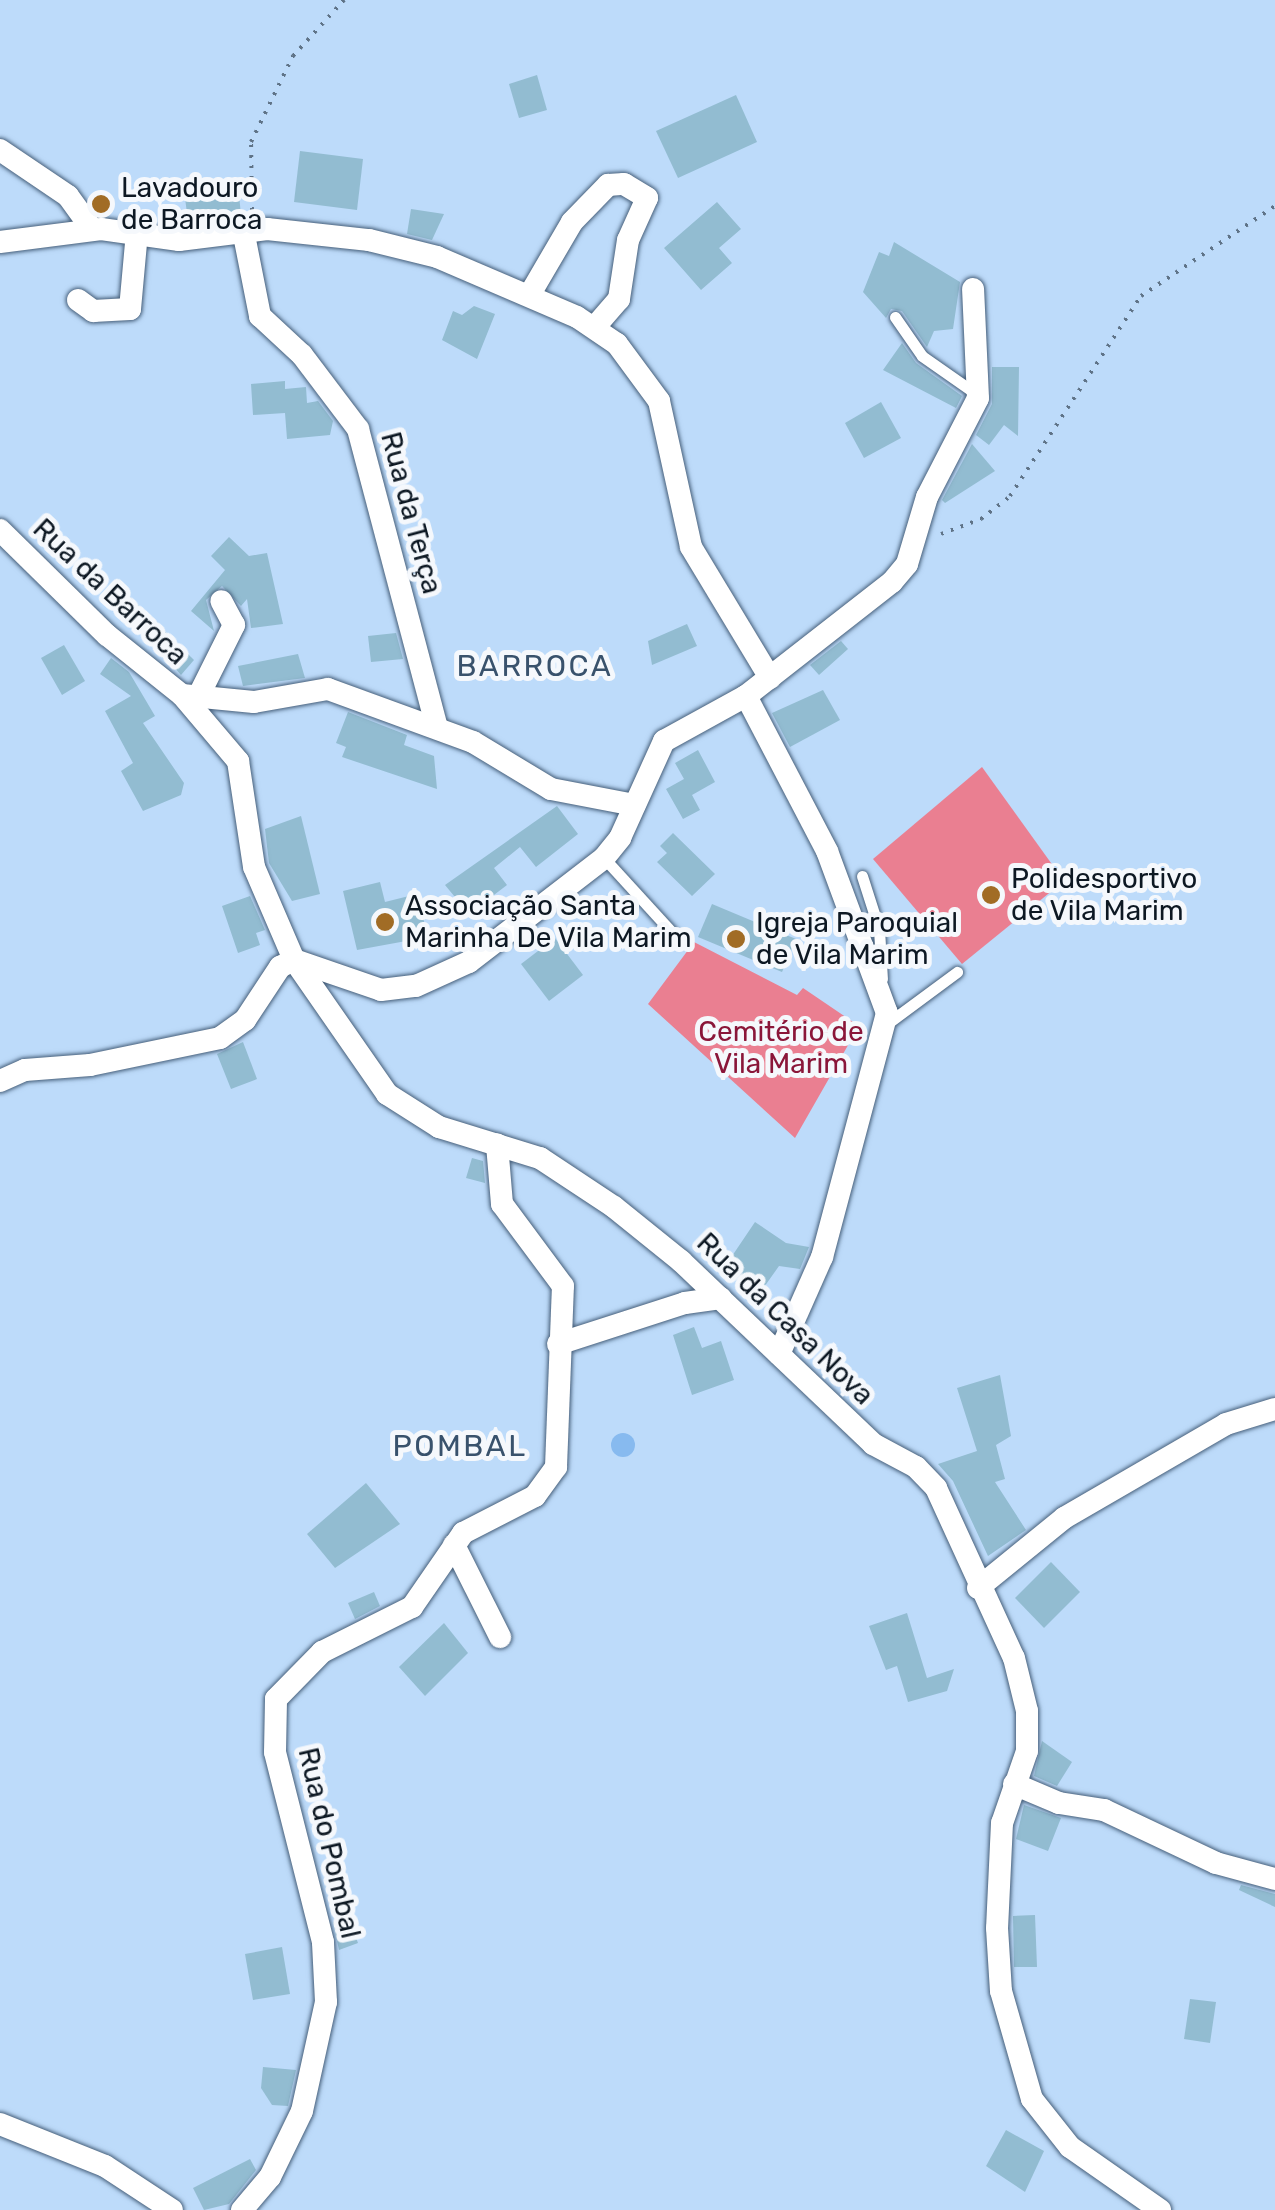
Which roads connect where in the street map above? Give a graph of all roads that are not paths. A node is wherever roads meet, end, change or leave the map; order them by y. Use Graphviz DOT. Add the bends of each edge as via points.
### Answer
graph roads {
  1 [pos="0,150"];
  2 [pos="92,230"];
  3 [pos="249,230"];
  4 [pos="137,232"];
  5 [pos="0,242"];
  6 [pos="972,289"];
  7 [pos="530,294"];
  8 [pos="78,300"];
  9 [pos="895,317"];
  10 [pos="595,327"];
  11 [pos="979,395"];
  12 [pos="0,530"];
  13 [pos="220,602"];
  14 [pos="770,678"];
  15 [pos="746,696"];
  16 [pos="189,697"];
  17 [pos="437,727"];
  18 [pos="634,805"];
  19 [pos="604,858"];
  20 [pos="862,876"];
  21 [pos="679,940"];
  22 [pos="294,960"];
  23 [pos="958,972"];
  24 [pos="882,988"];
  25 [pos="886,1024"];
  26 [pos="0,1081"];
  27 [pos="497,1144"];
  28 [pos="721,1298"];
  29 [pos="558,1344"];
  30 [pos="778,1354"];
  31 [pos="1275,1408"];
  32 [pos="454,1545"];
  33 [pos="978,1588"];
  34 [pos="500,1638"];
  35 [pos="1014,1784"];
  36 [pos="1275,1879"];
  37 [pos="0,2124"];
  38 [pos="172,2210"];
  39 [pos="242,2210"];
  40 [pos="1160,2210"];
  1 -- 2 [label="street" via="68,196"];
  2 -- 4 [label="street"];
  2 -- 5 [label="street"];
  3 -- 4 [label="street" via="179,240"];
  3 -- 7 [label="street" via="392,244"];
  3 -- 17 [label="street, Rua da Terça" via="260,316 302,355 358,429"];
  4 -- 8 [label="street" via="130,309 93,311"];
  6 -- 11 [label="street"];
  7 -- 10 [label="street"];
  7 -- 10 [label="street" via="577,216 608,185 624,184 647,198 628,240 620,299"];
  9 -- 11 [label="lane" via="922,356"];
  10 -- 14 [label="street" via="624,352 662,408 666,455 692,547"];
  11 -- 14 [label="street" via="927,498 907,564"];
  12 -- 16 [label="street, Rua da Barroca" via="98,627"];
  13 -- 16 [label="street" via="234,624"];
  14 -- 15 [label="street"];
  15 -- 18 [label="street" via="664,742"];
  15 -- 24 [label="street" via="815,825"];
  16 -- 17 [label="street, Rua da Barroca" via="264,701 322,688"];
  16 -- 22 [label="street" via="238,761 254,867"];
  17 -- 18 [label="street, Rua da Barroca" via="551,790"];
  18 -- 19 [label="street"];
  19 -- 21 [label="lane"];
  19 -- 22 [label="street" via="469,962 416,986 381,990"];
  20 -- 24 [label="lane" via="881,941"];
  22 -- 26 [label="street" via="280,967 245,1020 220,1038 90,1065 26,1070"];
  22 -- 27 [label="street" via="394,1100 439,1127"];
  23 -- 25 [label="lane"];
  24 -- 25 [label="street"];
  25 -- 30 [label="street" via="822,1257"];
  27 -- 28 [label="street, Rua da Casa Nova" via="540,1158 584,1185"];
  27 -- 29 [label="street, Rua do Pombal" via="502,1204 562,1281"];
  28 -- 29 [label="street" via="684,1303"];
  28 -- 30 [label="street, Rua da Casa Nova"];
  29 -- 32 [label="street, Rua do Pombal" via="553,1477 535,1496 468,1529"];
  30 -- 33 [label="street, Rua da Casa Nova" via="873,1444 932,1482"];
  31 -- 33 [label="street" via="1226,1424 1064,1518"];
  32 -- 34 [label="street"];
  32 -- 39 [label="street, Rua do Pombal" via="421,1600 322,1652 276,1699 275,1752 323,1942 326,2002 302,2112 270,2177"];
  33 -- 35 [label="street, Rua da Casa Nova" via="1014,1658 1028,1711 1028,1742"];
  35 -- 36 [label="street" via="1059,1803 1104,1810 1216,1863"];
  35 -- 40 [label="street, Rua da Casa Nova" via="1002,1824 998,1950 1001,1991 1032,2099 1070,2147"];
  37 -- 38 [label="street" via="106,2166"];
}
